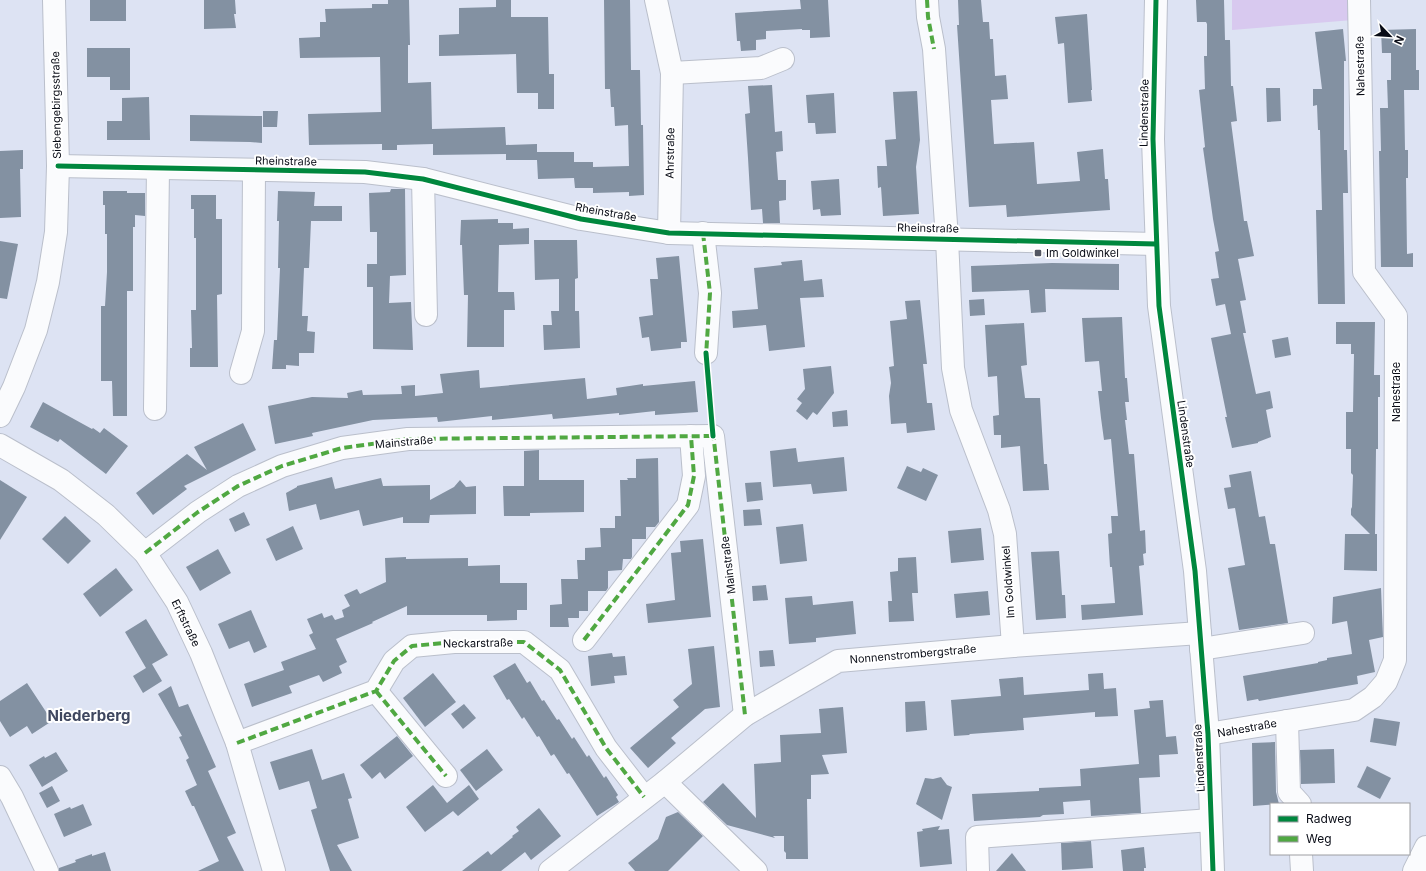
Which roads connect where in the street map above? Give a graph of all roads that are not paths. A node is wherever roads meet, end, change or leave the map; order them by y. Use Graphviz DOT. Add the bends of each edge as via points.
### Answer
graph roads {
  1 [pos="54,0"];
  2 [pos="656,0"];
  3 [pos="927,0"];
  4 [pos="1156,0"];
  5 [pos="1359,0"];
  6 [pos="783,59"];
  7 [pos="672,73"];
  8 [pos="58,166"];
  9 [pos="158,168"];
  10 [pos="254,170"];
  11 [pos="423,179"];
  12 [pos="669,233"];
  13 [pos="703,233"];
  14 [pos="948,239"];
  15 [pos="1156,244"];
  16 [pos="426,315"];
  17 [pos="706,353"];
  18 [pos="241,374"];
  19 [pos="155,409"];
  20 [pos="0,416"];
  21 [pos="691,436"];
  22 [pos="0,445"];
  23 [pos="145,553"];
  24 [pos="1303,634"];
  25 [pos="584,640"];
  26 [pos="1201,641"];
  27 [pos="1013,646"];
  28 [pos="376,691"];
  29 [pos="745,715"];
  30 [pos="1287,721"];
  31 [pos="1208,734"];
  32 [pos="237,743"];
  33 [pos="446,776"];
  34 [pos="0,777"];
  35 [pos="665,782"];
  36 [pos="644,797"];
  37 [pos="1299,803"];
  38 [pos="1211,820"];
  39 [pos="1426,847"];
  40 [pos="1301,855"];
  41 [pos="47,871"];
  42 [pos="274,871"];
  43 [pos="550,871"];
  44 [pos="756,871"];
  45 [pos="978,871"];
  46 [pos="1213,871"];
  47 [pos="1302,871"];
  48 [pos="1414,871"];
  1 -- 8 [label="street, Siebengebirgsstraße"];
  2 -- 7 [label="street, Ahrstraße"];
  3 -- 14 [label="street, Im Goldwinkel" via="934,49"];
  4 -- 15 [label="street, Lindenstraße" via="1153,139"];
  5 -- 30 [label="street, Nahestraße" via="1364,272 1396,316 1394,660 1386,682 1372,698 1354,710"];
  6 -- 7 [label="street" via="761,68"];
  7 -- 12 [label="street, Ahrstraße"];
  8 -- 9 [label="street, Rheinstraße"];
  8 -- 20 [label="street, Siebengebirgsstraße" via="56,232 48,282 36,330"];
  9 -- 10 [label="street, Rheinstraße"];
  9 -- 19 [label="street"];
  10 -- 11 [label="street, Rheinstraße" via="365,172"];
  10 -- 18 [label="street, Rheinstraße" via="253,330"];
  11 -- 12 [label="street, Rheinstraße" via="581,218"];
  11 -- 16 [label="street"];
  12 -- 13 [label="street, Rheinstraße"];
  13 -- 14 [label="street, Rheinstraße"];
  13 -- 17 [label="street" via="710,293"];
  14 -- 15 [label="street, Rheinstraße"];
  14 -- 27 [label="street, Im Goldwinkel" via="953,368 962,410 999,510 1005,534"];
  15 -- 26 [label="street, Lindenstraße" via="1158,306 1194,564"];
  21 -- 23 [label="street, Mainstraße" via="408,439 342,448 282,466 238,486 198,512"];
  21 -- 25 [label="street" via="694,476 688,506"];
  21 -- 29 [label="street, Mainstraße" via="713,436"];
  22 -- 23 [label="street, Erftstraße" via="61,480 106,515"];
  23 -- 32 [label="street, Erftstraße" via="177,602 201,653"];
  24 -- 26 [label="street, Nonnenstrombergstraße"];
  26 -- 27 [label="street, Nonnenstrombergstraße"];
  26 -- 31 [label="street, Lindenstraße"];
  27 -- 29 [label="street, Nonnenstrombergstraße" via="838,661"];
  28 -- 32 [label="street"];
  28 -- 33 [label="street"];
  28 -- 36 [label="street, Neckarstraße" via="394,661 412,646 454,642 524,642 560,670 606,748"];
  29 -- 35 [label="street, Nonnenstrombergstraße"];
  30 -- 31 [label="street, Nahestraße"];
  30 -- 37 [label="street, Nahestraße" via="1289,792"];
  31 -- 38 [label="street, Lindenstraße"];
  32 -- 42 [label="street, Erftstraße"];
  34 -- 41 [label="street"];
  35 -- 36 [label="street, Nonnenstrombergstraße"];
  35 -- 44 [label="street"];
  36 -- 43 [label="street, Nonnenstrombergstraße"];
  38 -- 45 [label="street" via="977,837"];
  38 -- 46 [label="street, Lindenstraße"];
  39 -- 48 [label="street"];
  40 -- 47 [label="street"];
}
